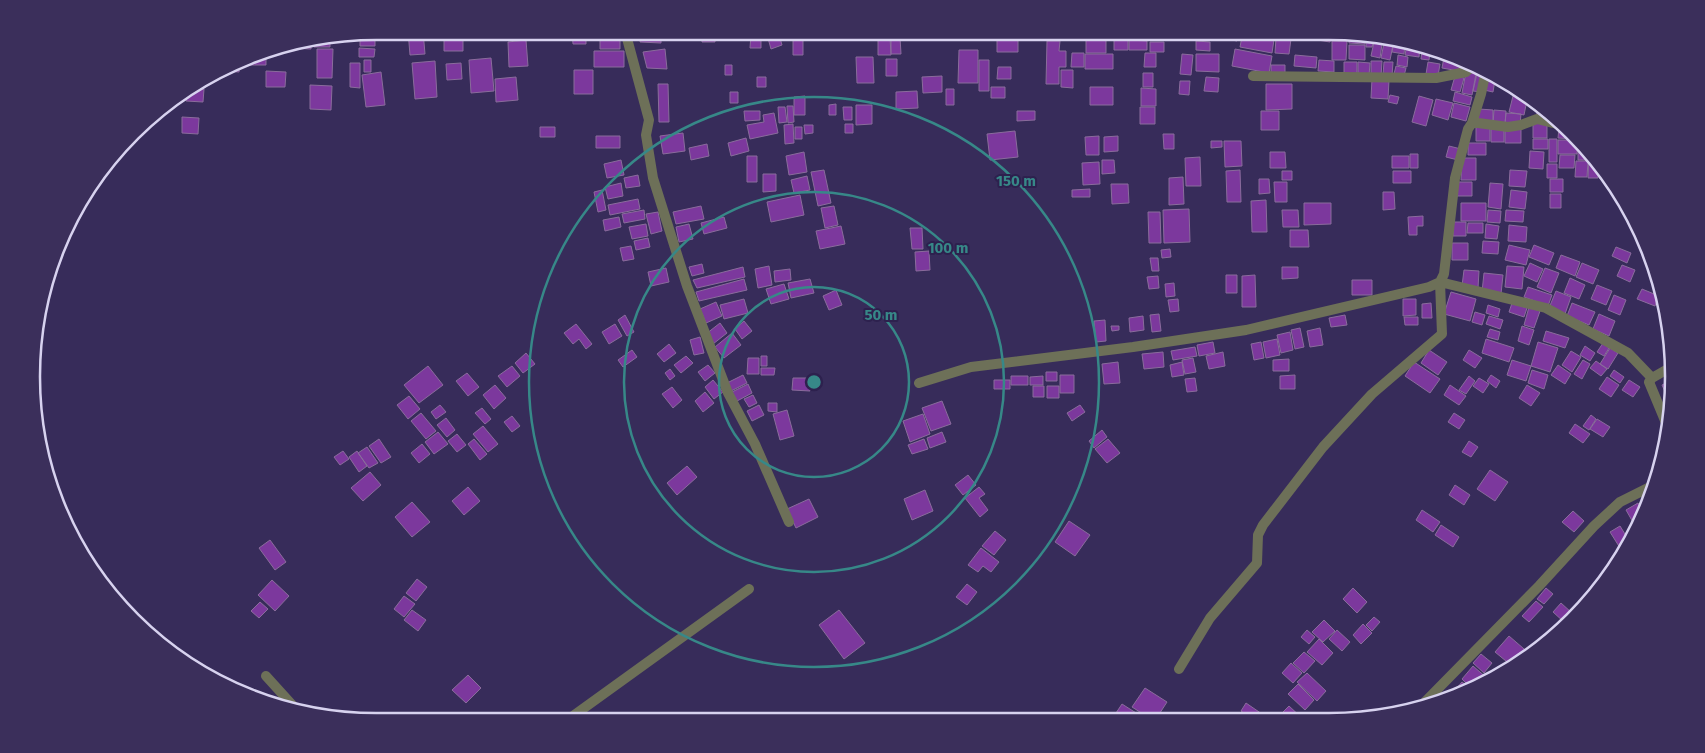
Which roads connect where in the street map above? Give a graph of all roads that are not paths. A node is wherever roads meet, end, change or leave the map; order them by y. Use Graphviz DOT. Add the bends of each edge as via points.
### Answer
graph roads {
  1 [pos="627,40"];
  2 [pos="1467,71"];
  3 [pos="1253,76"];
  4 [pos="1484,79"];
  5 [pos="1547,121"];
  6 [pos="1472,123"];
  7 [pos="1440,282"];
  8 [pos="1665,371"];
  9 [pos="1652,378"];
  10 [pos="919,383"];
  11 [pos="1662,415"];
  12 [pos="1645,489"];
  13 [pos="789,522"];
  14 [pos="749,589"];
  15 [pos="1179,669"];
  16 [pos="266,676"];
  17 [pos="1429,698"];
  18 [pos="290,702"];
  19 [pos="577,713"];
  1 -- 13 [label="street" via="649,120 646,135 653,178 687,286 728,393 755,444"];
  2 -- 3 [label="street" via="1436,78"];
  4 -- 6 [label="street"];
  5 -- 6 [label="street" via="1537,119 1515,126"];
  6 -- 7 [label="street" via="1455,178 1444,274"];
  7 -- 9 [label="street" via="1546,308 1628,353"];
  7 -- 10 [label="street" via="1246,330 971,367"];
  7 -- 15 [label="street" via="1442,334 1372,394 1323,447 1263,526 1258,535 1257,563 1210,618"];
  8 -- 9 [label="street"];
  9 -- 11 [label="street" via="1650,387"];
  12 -- 17 [label="street" via="1620,502 1594,526"];
  14 -- 19 [label="street"];
  16 -- 18 [label="street"];
}
